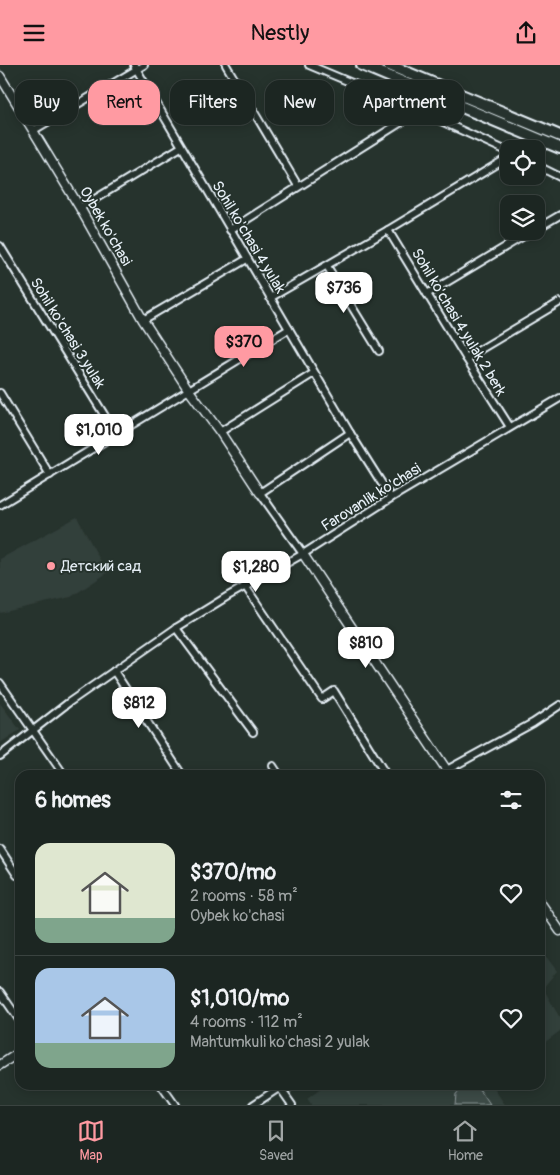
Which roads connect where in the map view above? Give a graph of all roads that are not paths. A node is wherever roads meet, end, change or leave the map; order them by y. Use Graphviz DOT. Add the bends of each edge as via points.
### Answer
graph roads {
  1 [pos="144,65"];
  2 [pos="226,65"];
  3 [pos="309,65"];
  4 [pos="362,65"];
  5 [pos="389,65"];
  6 [pos="135,67"];
  7 [pos="0,76"];
  8 [pos="345,80"];
  9 [pos="396,125"];
  10 [pos="449,125"];
  11 [pos="34,130"];
  12 [pos="560,136"];
  13 [pos="182,147"];
  14 [pos="500,148"];
  15 [pos="560,148"];
  16 [pos="500,162"];
  17 [pos="545,170"];
  18 [pos="560,177"];
  19 [pos="298,186"];
  20 [pos="80,208"];
  21 [pos="560,215"];
  22 [pos="545,224"];
  23 [pos="230,230"];
  24 [pos="388,230"];
  25 [pos="517,240"];
  26 [pos="0,246"];
  27 [pos="247,259"];
  28 [pos="326,266"];
  29 [pos="427,293"];
  30 [pos="270,298"];
  31 [pos="560,301"];
  32 [pos="143,320"];
  33 [pos="289,329"];
  34 [pos="379,351"];
  35 [pos="466,359"];
  36 [pos="314,373"];
  37 [pos="188,389"];
  38 [pos="0,393"];
  39 [pos="560,398"];
  40 [pos="510,427"];
  41 [pos="220,432"];
  42 [pos="350,433"];
  43 [pos="116,434"];
  44 [pos="50,475"];
  45 [pos="260,493"];
  46 [pos="391,498"];
  47 [pos="0,505"];
  48 [pos="304,554"];
  49 [pos="245,586"];
  50 [pos="176,628"];
  51 [pos="114,671"];
  52 [pos="0,683"];
  53 [pos="559,706"];
  54 [pos="253,732"];
  55 [pos="35,733"];
  56 [pos="0,756"];
  57 [pos="273,766"];
  58 [pos="61,770"];
  59 [pos="179,770"];
  60 [pos="276,770"];
  61 [pos="383,770"];
  62 [pos="446,770"];
  63 [pos="453,770"];
  64 [pos="0,849"];
  65 [pos="15,872"];
  66 [pos="545,913"];
  67 [pos="560,931"];
  68 [pos="0,991"];
  69 [pos="15,1014"];
  70 [pos="15,1055"];
  71 [pos="0,1065"];
  72 [pos="164,1090"];
  73 [pos="277,1090"];
  74 [pos="281,1090"];
  75 [pos="175,1105"];
  76 [pos="253,1105"];
  77 [pos="292,1105"];
  1 -- 6 [label="street"];
  2 -- 19 [label="street"];
  3 -- 8 [label="street"];
  4 -- 15 [label="main road"];
  5 -- 12 [label="main road"];
  6 -- 11 [label="street"];
  6 -- 13 [label="street, Sohil ko'chasi 4 yulak"];
  7 -- 11 [label="street, Oybek ko'chasi"];
  9 -- 19 [label="street"];
  10 -- 14 [label="street"];
  11 -- 20 [label="street, Oybek ko'chasi"];
  13 -- 20 [label="street"];
  13 -- 23 [label="street, Sohil ko'chasi 4 yulak"];
  16 -- 24 [label="street"];
  17 -- 18 [label="street"];
  19 -- 23 [label="street"];
  20 -- 32 [label="street, Oybek ko'chasi"];
  21 -- 22 [label="street"];
  23 -- 27 [label="street, Sohil ko'chasi 4 yulak"];
  24 -- 28 [label="street"];
  24 -- 29 [label="street, Sohil ko'chasi 4 yulak 2 berk"];
  25 -- 29 [label="street"];
  26 -- 43 [label="street, Sohil ko'chasi 3 yulak"];
  27 -- 30 [label="street, Sohil ko'chasi 4 yulak"];
  27 -- 32 [label="street"];
  28 -- 30 [label="street"];
  28 -- 34 [label="street"];
  29 -- 35 [label="street, Sohil ko'chasi 4 yulak 2 berk"];
  30 -- 33 [label="street, Sohil ko'chasi 4 yulak"];
  31 -- 35 [label="street"];
  32 -- 37 [label="street, Oybek ko'chasi"];
  33 -- 36 [label="street, Sohil ko'chasi 4 yulak"];
  33 -- 37 [label="street"];
  35 -- 40 [label="street, Sohil ko'chasi 4 yulak 2 berk"];
  36 -- 41 [label="street"];
  36 -- 42 [label="street, Sohil ko'chasi 4 yulak"];
  37 -- 41 [label="street, Oybek ko'chasi"];
  37 -- 43 [label="street"];
  38 -- 44 [label="street"];
  39 -- 40 [label="street, Farovanlik ko'chasi"];
  40 -- 46 [label="street, Farovanlik ko'chasi"];
  41 -- 45 [label="street, Oybek ko'chasi"];
  42 -- 45 [label="street"];
  42 -- 46 [label="street, Sohil ko'chasi 4 yulak"];
  43 -- 44 [label="street"];
  44 -- 47 [label="street"];
  45 -- 48 [label="street, Oybek ko'chasi"];
  46 -- 48 [label="street, Farovanlik ko'chasi"];
  48 -- 49 [label="street, Farovanlik ko'chasi"];
  48 -- 62 [label="street"];
  49 -- 50 [label="street, Farovanlik ko'chasi"];
  49 -- 61 [label="street" via="322,699 334,691"];
  50 -- 51 [label="street, Farovanlik ko'chasi"];
  50 -- 54 [label="street"];
  51 -- 55 [label="street, Farovanlik ko'chasi"];
  51 -- 59 [label="street"];
  52 -- 55 [label="street"];
  53 -- 63 [label="street"];
  55 -- 56 [label="street, Farovanlik ko'chasi"];
  55 -- 58 [label="street"];
  57 -- 60 [label="street"];
  64 -- 65 [label="street"];
  66 -- 67 [label="street"];
  68 -- 69 [label="street"];
  70 -- 71 [label="street"];
  72 -- 75 [label="street"];
  73 -- 76 [label="street"];
  74 -- 77 [label="street"];
}
